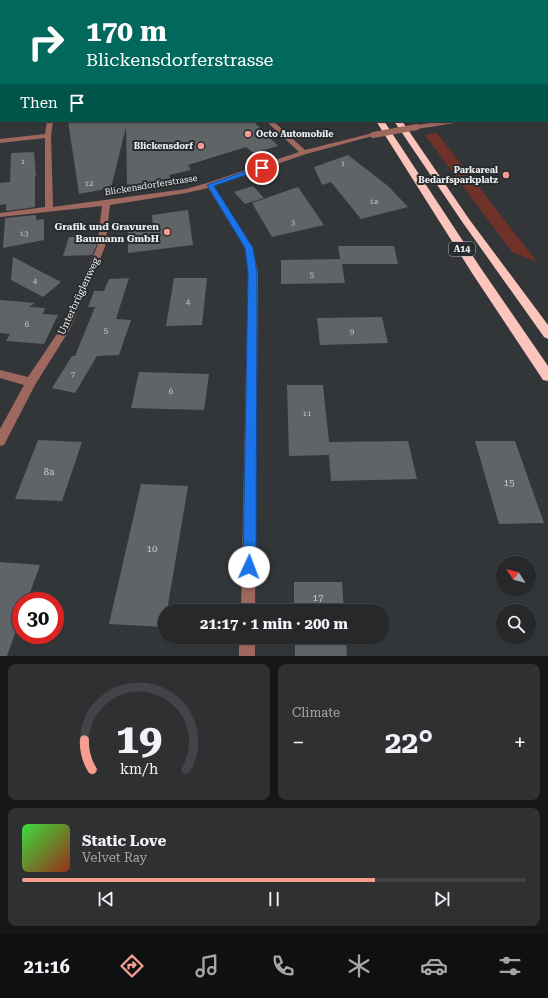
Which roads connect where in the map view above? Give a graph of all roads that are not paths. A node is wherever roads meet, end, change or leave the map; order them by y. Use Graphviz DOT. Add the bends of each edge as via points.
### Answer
graph roads {
  1 [pos="50,122"];
  2 [pos="270,122"];
  3 [pos="381,122"];
  4 [pos="399,122"];
  5 [pos="449,122"];
  6 [pos="48,136"];
  7 [pos="0,141"];
  8 [pos="304,153"];
  9 [pos="210,185"];
  10 [pos="106,203"];
  11 [pos="49,209"];
  12 [pos="0,215"];
  13 [pos="548,334"];
  14 [pos="0,374"];
  15 [pos="548,376"];
  16 [pos="31,382"];
  17 [pos="0,441"];
  18 [pos="248,604"];
  19 [pos="247,644"];
  20 [pos="247,656"];
  1 -- 6 [label="street"];
  2 -- 8 [label="street"];
  3 -- 15 [label="highway, A14"];
  4 -- 13 [label="highway, A14"];
  5 -- 8 [label="street, Blickensdorferstrasse, bridge" via="373,135"];
  6 -- 7 [label="street"];
  6 -- 11 [label="street"];
  8 -- 9 [label="street, Blickensdorferstrasse"];
  9 -- 10 [label="street, Blickensdorferstrasse"];
  9 -- 18 [label="street" via="249,248 252,273"];
  10 -- 11 [label="street, Blickensdorferstrasse"];
  10 -- 16 [label="street, Unterbrüglenweg" via="101,247 65,329"];
  11 -- 12 [label="street, Blickensdorferstrasse"];
  14 -- 16 [label="street"];
  16 -- 17 [label="street, Unterbrüglenweg"];
  19 -- 20 [label="street"];
}
